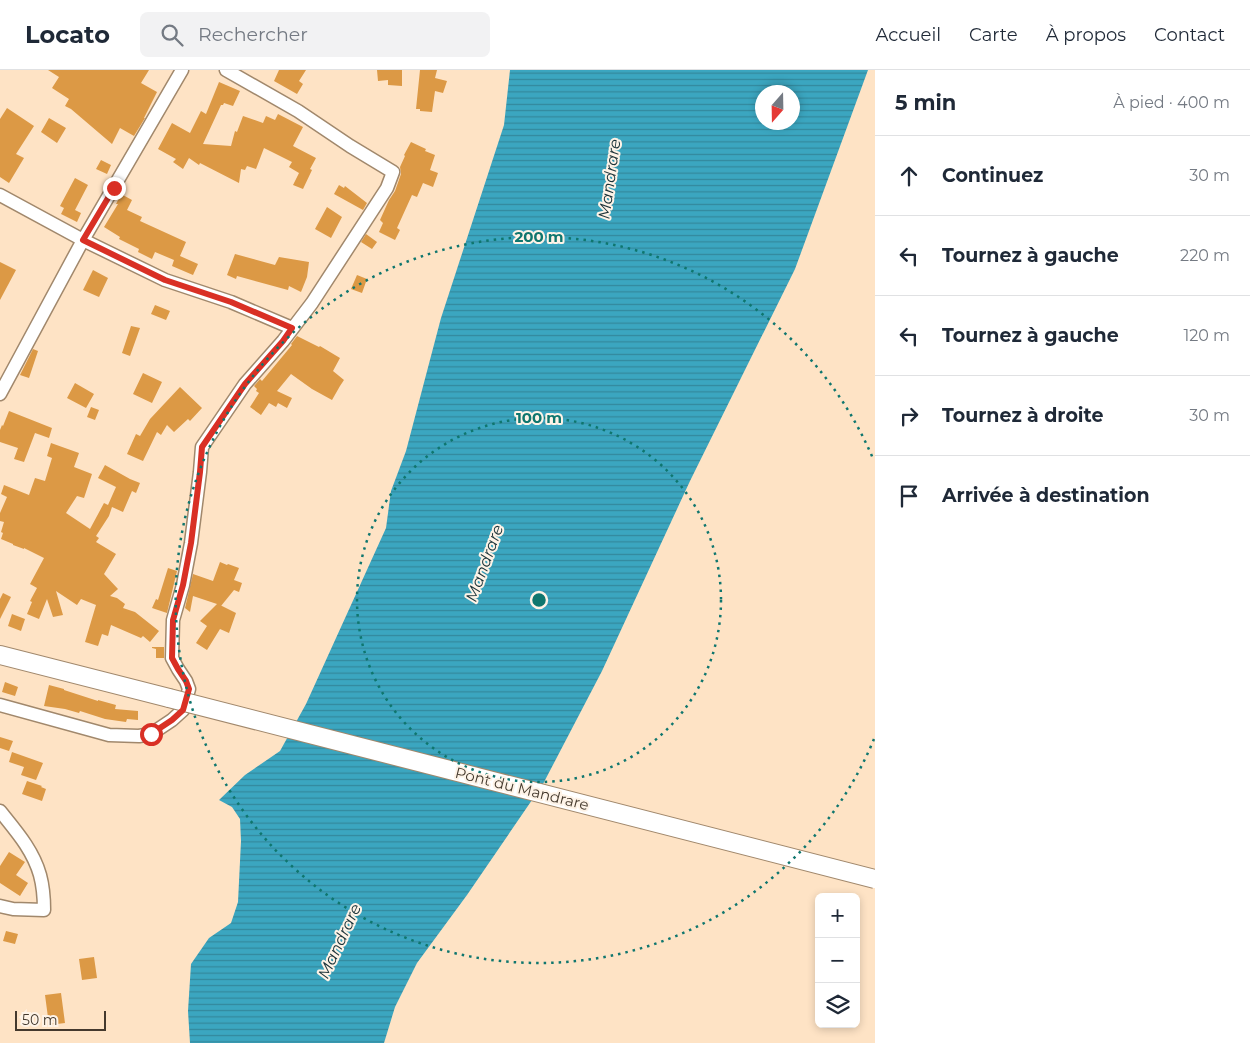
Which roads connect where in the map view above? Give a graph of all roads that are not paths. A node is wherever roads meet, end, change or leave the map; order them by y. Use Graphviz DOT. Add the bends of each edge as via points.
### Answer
graph roads {
  1 [pos="182,70"];
  2 [pos="226,70"];
  3 [pos="0,195"];
  4 [pos="83,240"];
  5 [pos="292,328"];
  6 [pos="0,394"];
  7 [pos="0,655"];
  8 [pos="0,704"];
  9 [pos="0,811"];
  10 [pos="875,879"];
  11 [pos="0,906"];
  1 -- 4 [label="street"];
  2 -- 5 [label="street" via="298,111 393,172 387,188 364,224"];
  3 -- 4 [label="street"];
  4 -- 5 [label="street" via="165,280 231,302"];
  4 -- 6 [label="street"];
  5 -- 8 [label="street" via="245,384 202,447 191,543 173,620 172,658 189,689 183,710 151,734 109,736"];
  7 -- 10 [label="main road, Pont du Mandrare, bridge"];
  9 -- 11 [label="street" via="23,840 40,875 44,910"];
}
